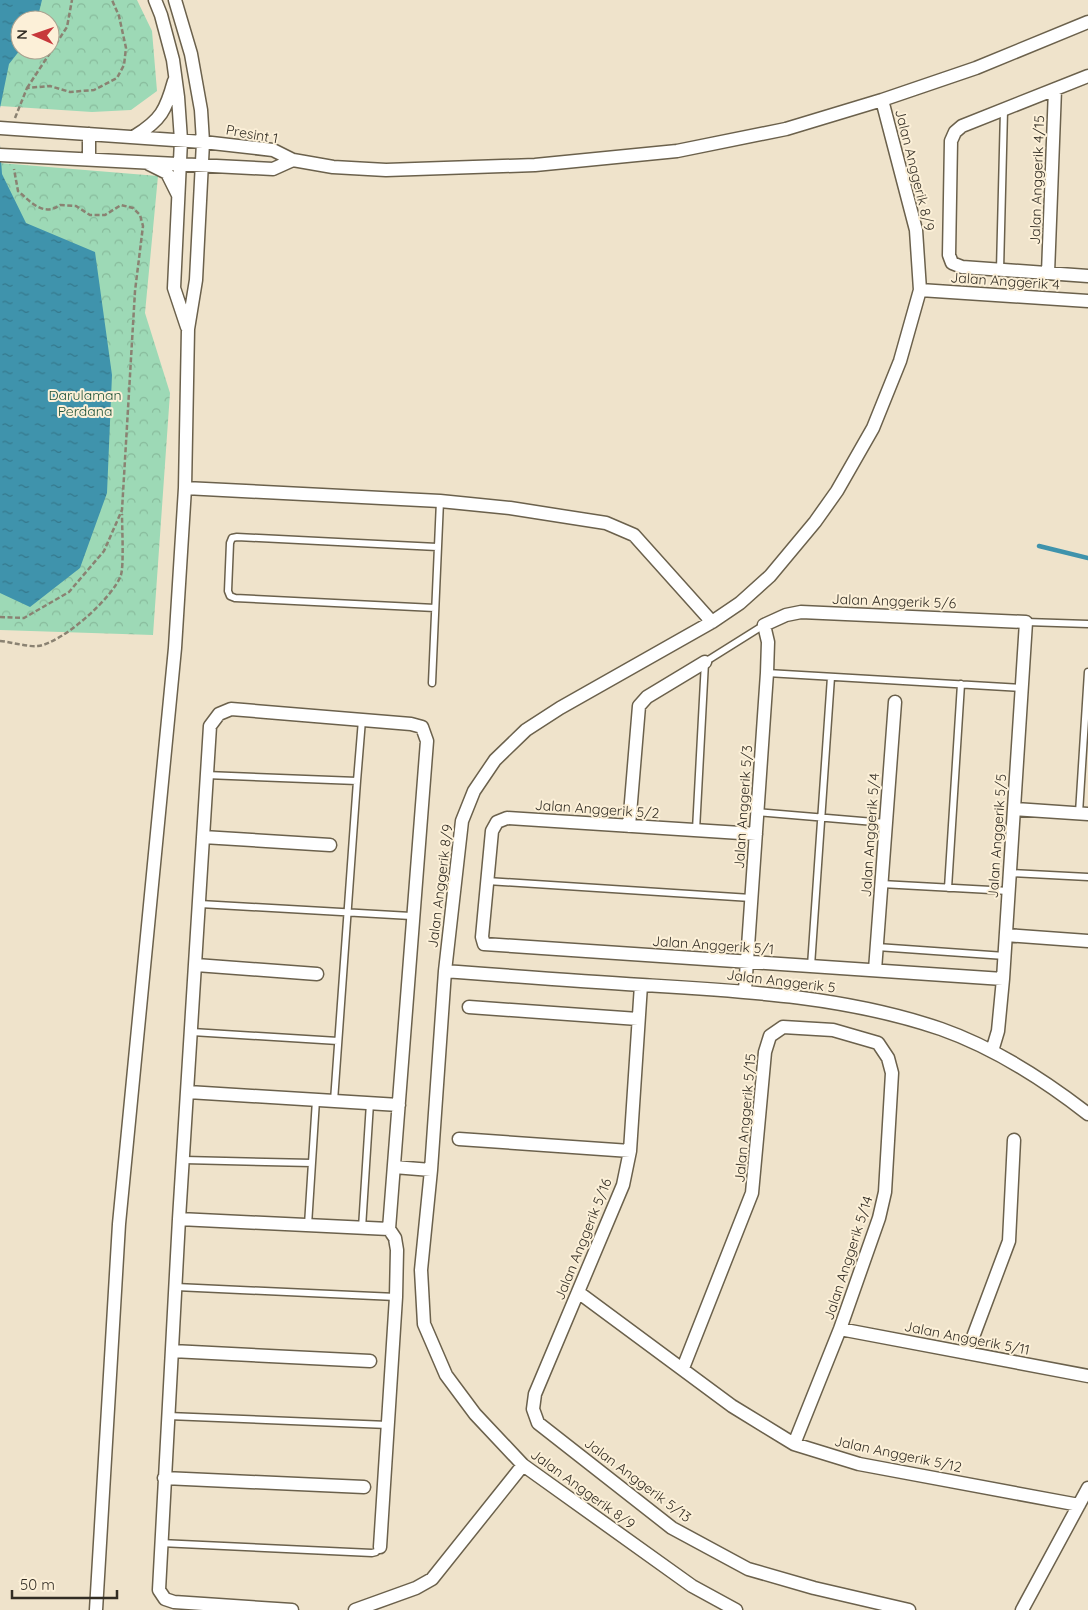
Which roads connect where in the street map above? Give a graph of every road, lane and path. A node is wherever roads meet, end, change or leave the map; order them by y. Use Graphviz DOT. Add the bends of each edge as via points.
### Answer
graph roads {
  1 [pos="72,0"];
  2 [pos="112,0"];
  3 [pos="155,0"];
  4 [pos="175,0"];
  5 [pos="1088,22"];
  6 [pos="175,76"];
  7 [pos="1088,76"];
  8 [pos="26,88"];
  9 [pos="1056,89"];
  10 [pos="882,100"];
  11 [pos="1004,110"];
  12 [pos="6,129"];
  13 [pos="89,134"];
  14 [pos="135,136"];
  15 [pos="181,140"];
  16 [pos="203,142"];
  17 [pos="5,155"];
  18 [pos="89,159"];
  19 [pos="293,160"];
  20 [pos="143,161"];
  21 [pos="181,164"];
  22 [pos="202,164"];
  23 [pos="179,197"];
  24 [pos="1000,270"];
  25 [pos="1048,273"];
  26 [pos="1088,276"];
  27 [pos="920,290"];
  28 [pos="1088,302"];
  29 [pos="188,329"];
  30 [pos="186,488"];
  31 [pos="440,501"];
  32 [pos="122,510"];
  33 [pos="438,547"];
  34 [pos="435,608"];
  35 [pos="0,617"];
  36 [pos="712,622"];
  37 [pos="1026,622"];
  38 [pos="1088,624"];
  39 [pos="764,625"];
  40 [pos="0,641"];
  41 [pos="705,662"];
  42 [pos="1088,672"];
  43 [pos="767,673"];
  44 [pos="831,677"];
  45 [pos="432,683"];
  46 [pos="961,684"];
  47 [pos="1022,688"];
  48 [pos="895,702"];
  49 [pos="362,720"];
  50 [pos="206,775"];
  51 [pos="357,781"];
  52 [pos="1014,809"];
  53 [pos="757,812"];
  54 [pos="1084,814"];
  55 [pos="820,817"];
  56 [pos="886,822"];
  57 [pos="629,826"];
  58 [pos="696,830"];
  59 [pos="756,834"];
  60 [pos="203,837"];
  61 [pos="330,845"];
  62 [pos="1010,873"];
  63 [pos="1088,877"];
  64 [pos="487,881"];
  65 [pos="882,884"];
  66 [pos="948,888"];
  67 [pos="1009,891"];
  68 [pos="751,898"];
  69 [pos="200,904"];
  70 [pos="348,913"];
  71 [pos="411,916"];
  72 [pos="1006,935"];
  73 [pos="1088,941"];
  74 [pos="877,947"];
  75 [pos="1004,956"];
  76 [pos="747,962"];
  77 [pos="196,965"];
  78 [pos="810,966"];
  79 [pos="875,970"];
  80 [pos="445,971"];
  81 [pos="317,974"];
  82 [pos="1003,978"];
  83 [pos="641,985"];
  84 [pos="745,990"];
  85 [pos="468,1007"];
  86 [pos="638,1019"];
  87 [pos="192,1032"];
  88 [pos="338,1041"];
  89 [pos="992,1051"];
  90 [pos="892,1074"];
  91 [pos="188,1092"];
  92 [pos="316,1100"];
  93 [pos="334,1101"];
  94 [pos="370,1103"];
  95 [pos="399,1105"];
  96 [pos="1088,1114"];
  97 [pos="459,1139"];
  98 [pos="1014,1140"];
  99 [pos="630,1151"];
  100 [pos="184,1160"];
  101 [pos="312,1162"];
  102 [pos="394,1167"];
  103 [pos="432,1170"];
  104 [pos="179,1219"];
  105 [pos="308,1225"];
  106 [pos="362,1228"];
  107 [pos="388,1229"];
  108 [pos="176,1287"];
  109 [pos="578,1292"];
  110 [pos="396,1297"];
  111 [pos="840,1329"];
  112 [pos="172,1351"];
  113 [pos="967,1353"];
  114 [pos="370,1361"];
  115 [pos="683,1368"];
  116 [pos="1088,1376"];
  117 [pos="533,1409"];
  118 [pos="168,1416"];
  119 [pos="388,1425"];
  120 [pos="794,1444"];
  121 [pos="523,1465"];
  122 [pos="164,1478"];
  123 [pos="364,1486"];
  124 [pos="1088,1488"];
  125 [pos="1079,1504"];
  126 [pos="160,1543"];
  127 [pos="380,1547"];
  128 [pos="96,1610"];
  129 [pos="292,1610"];
  130 [pos="355,1610"];
  131 [pos="736,1610"];
  132 [pos="909,1610"];
  133 [pos="1022,1610"];
  1 -- 8 [label="path" via="67,27"];
  2 -- 8 [label="path" via="126,48 124,65 117,78 94,90 70,92 50,86"];
  3 -- 6 [label="street"];
  4 -- 16 [label="street" via="191,54"];
  5 -- 10 [label="street" via="976,68"];
  6 -- 14 [label="street" via="168,106 158,119"];
  6 -- 15 [label="street"];
  7 -- 9 [label="street"];
  8 -- 12 [label="path"];
  9 -- 11 [label="street"];
  9 -- 25 [label="street, Jalan Anggerik 4/15"];
  10 -- 19 [label="street" via="786,129 668,152 535,165 386,170 333,167"];
  10 -- 27 [label="street, Jalan Anggerik 8/9" via="916,230"];
  11 -- 24 [label="lane"];
  11 -- 24 [label="street" via="962,126 951,141 949,255 952,263 962,267"];
  12 -- 13 [label="street, Presint 1"];
  13 -- 14 [label="street, Presint 1"];
  13 -- 18 [label="street"];
  14 -- 15 [label="street, Presint 1"];
  15 -- 16 [label="street, Presint 1"];
  15 -- 21 [label="street"];
  16 -- 19 [label="street, Presint 1" via="274,150"];
  16 -- 22 [label="street"];
  17 -- 18 [label="street, Presint 1"];
  17 -- 32 [label="path" via="18,191 41,210 52,210 60,205 76,206 90,215 105,215 121,205 133,208 140,215 143,226 135,291"];
  18 -- 20 [label="street, Presint 1"];
  19 -- 22 [label="street, Presint 1" via="273,169"];
  20 -- 21 [label="street, Presint 1"];
  20 -- 23 [label="street" via="166,173"];
  21 -- 22 [label="street, Presint 1"];
  21 -- 23 [label="street"];
  22 -- 29 [label="street" via="196,280"];
  23 -- 29 [label="street" via="174,288"];
  24 -- 25 [label="street"];
  25 -- 26 [label="street"];
  27 -- 28 [label="street, Jalan Anggerik 4"];
  27 -- 36 [label="street, Jalan Anggerik 8/9" via="900,361 876,420 837,492 770,576 740,604"];
  29 -- 30 [label="street"];
  30 -- 31 [label="street"];
  30 -- 128 [label="street" via="175,648 119,1224"];
  31 -- 33 [label="lane"];
  31 -- 36 [label="street" via="583,519 622,529 634,535 654,554"];
  32 -- 35 [label="path" via="104,551 70,592 24,618"];
  32 -- 40 [label="path" via="121,575 104,599 81,622 57,639 38,646"];
  33 -- 34 [label="lane"];
  33 -- 34 [label="lane" via="237,537 230,543 228,591 235,598"];
  34 -- 45 [label="lane"];
  36 -- 80 [label="street, Jalan Anggerik 8/9" via="553,712 526,730 495,760 474,791 462,822"];
  37 -- 38 [label="lane"];
  37 -- 39 [label="street, Jalan Anggerik 5/6" via="801,612"];
  37 -- 47 [label="street, Jalan Anggerik 5/5"];
  39 -- 41 [label="lane"];
  39 -- 43 [label="street, Jalan Anggerik 5/3" via="768,642"];
  41 -- 57 [label="street" via="647,697 639,706"];
  41 -- 58 [label="lane"];
  42 -- 54 [label="lane"];
  43 -- 44 [label="lane"];
  43 -- 53 [label="street, Jalan Anggerik 5/3"];
  44 -- 46 [label="lane"];
  44 -- 55 [label="lane"];
  46 -- 47 [label="lane"];
  46 -- 66 [label="lane"];
  47 -- 52 [label="street, Jalan Anggerik 5/5"];
  48 -- 56 [label="street, Jalan Anggerik 5/4"];
  49 -- 50 [label="street" via="231,709 219,714 210,726"];
  49 -- 51 [label="lane"];
  49 -- 71 [label="street" via="411,724 422,728 427,741"];
  50 -- 51 [label="lane"];
  50 -- 60 [label="street"];
  51 -- 70 [label="lane"];
  52 -- 54 [label="street"];
  52 -- 62 [label="street, Jalan Anggerik 5/5"];
  53 -- 55 [label="lane"];
  53 -- 59 [label="street, Jalan Anggerik 5/3"];
  55 -- 56 [label="lane"];
  55 -- 78 [label="lane"];
  56 -- 65 [label="street, Jalan Anggerik 5/4"];
  57 -- 58 [label="street, Jalan Anggerik 5/2"];
  57 -- 64 [label="street, Jalan Anggerik 5/2" via="507,818 497,822 492,831"];
  58 -- 59 [label="street, Jalan Anggerik 5/2"];
  59 -- 68 [label="street, Jalan Anggerik 5/3"];
  60 -- 61 [label="street"];
  60 -- 69 [label="street"];
  62 -- 63 [label="lane"];
  62 -- 67 [label="street, Jalan Anggerik 5/5"];
  64 -- 68 [label="lane"];
  64 -- 76 [label="street, Jalan Anggerik 5/1" via="482,937 484,944 490,946"];
  65 -- 66 [label="lane"];
  65 -- 74 [label="street, Jalan Anggerik 5/4"];
  66 -- 67 [label="lane"];
  67 -- 72 [label="street, Jalan Anggerik 5/5"];
  68 -- 76 [label="street, Jalan Anggerik 5/3"];
  69 -- 70 [label="lane"];
  69 -- 77 [label="street"];
  70 -- 71 [label="lane"];
  70 -- 88 [label="lane"];
  71 -- 95 [label="street"];
  72 -- 73 [label="street"];
  72 -- 75 [label="street, Jalan Anggerik 5/5"];
  74 -- 75 [label="lane"];
  74 -- 79 [label="street, Jalan Anggerik 5/4"];
  75 -- 82 [label="street, Jalan Anggerik 5/5"];
  76 -- 78 [label="street, Jalan Anggerik 5/1"];
  76 -- 84 [label="street, Jalan Anggerik 5/3"];
  77 -- 81 [label="street"];
  77 -- 87 [label="street"];
  78 -- 79 [label="street, Jalan Anggerik 5/1"];
  79 -- 82 [label="street, Jalan Anggerik 5/1"];
  80 -- 83 [label="street, Jalan Anggerik 5"];
  80 -- 103 [label="street, Jalan Anggerik 8/9"];
  82 -- 89 [label="street, Jalan Anggerik 5/5" via="998,1031"];
  83 -- 84 [label="street, Jalan Anggerik 5"];
  83 -- 86 [label="street, Jalan Anggerik 5/16"];
  84 -- 89 [label="street, Jalan Anggerik 5" via="879,1011 942,1030"];
  85 -- 86 [label="street"];
  86 -- 99 [label="street, Jalan Anggerik 5/16"];
  87 -- 88 [label="lane"];
  87 -- 91 [label="street"];
  88 -- 93 [label="lane"];
  89 -- 96 [label="street, Jalan Anggerik 5" via="1049,1084"];
  90 -- 111 [label="street, Jalan Anggerik 5/14" via="885,1192"];
  90 -- 115 [label="street, Jalan Anggerik 5/15" via="888,1058 878,1043 833,1030 783,1027 770,1036 765,1052 752,1193"];
  91 -- 92 [label="street"];
  91 -- 100 [label="street"];
  92 -- 93 [label="street"];
  92 -- 101 [label="lane"];
  93 -- 94 [label="street"];
  94 -- 95 [label="street"];
  94 -- 106 [label="lane"];
  95 -- 102 [label="street"];
  97 -- 99 [label="street"];
  98 -- 113 [label="street" via="1009,1241"];
  99 -- 109 [label="street, Jalan Anggerik 5/16" via="623,1185"];
  100 -- 101 [label="lane"];
  100 -- 104 [label="street"];
  101 -- 105 [label="lane"];
  102 -- 103 [label="street"];
  102 -- 107 [label="street"];
  103 -- 121 [label="street, Jalan Anggerik 8/9" via="421,1270 424,1324 446,1375 475,1414"];
  104 -- 105 [label="street"];
  104 -- 108 [label="street"];
  105 -- 106 [label="street"];
  106 -- 107 [label="street"];
  107 -- 110 [label="street" via="395,1238 397,1250"];
  108 -- 110 [label="lane"];
  108 -- 112 [label="street"];
  109 -- 115 [label="street, Jalan Anggerik 5/12"];
  109 -- 117 [label="street, Jalan Anggerik 5/16" via="535,1394"];
  110 -- 119 [label="street"];
  111 -- 113 [label="street, Jalan Anggerik 5/11"];
  111 -- 120 [label="street, Jalan Anggerik 5/14"];
  112 -- 114 [label="street"];
  112 -- 118 [label="street"];
  113 -- 116 [label="street, Jalan Anggerik 5/11"];
  115 -- 120 [label="street, Jalan Anggerik 5/12" via="732,1406"];
  117 -- 132 [label="street, Jalan Anggerik 5/13" via="538,1423 672,1528 748,1569"];
  118 -- 119 [label="lane"];
  118 -- 122 [label="street"];
  119 -- 127 [label="street"];
  120 -- 125 [label="street, Jalan Anggerik 5/12" via="859,1464"];
  121 -- 130 [label="street" via="432,1579"];
  121 -- 131 [label="street, Jalan Anggerik 8/9" via="692,1586"];
  122 -- 123 [label="street"];
  122 -- 126 [label="street"];
  124 -- 125 [label="street"];
  125 -- 133 [label="street"];
  126 -- 127 [label="lane" via="372,1553"];
  126 -- 129 [label="street" via="159,1590 165,1599"];
}
